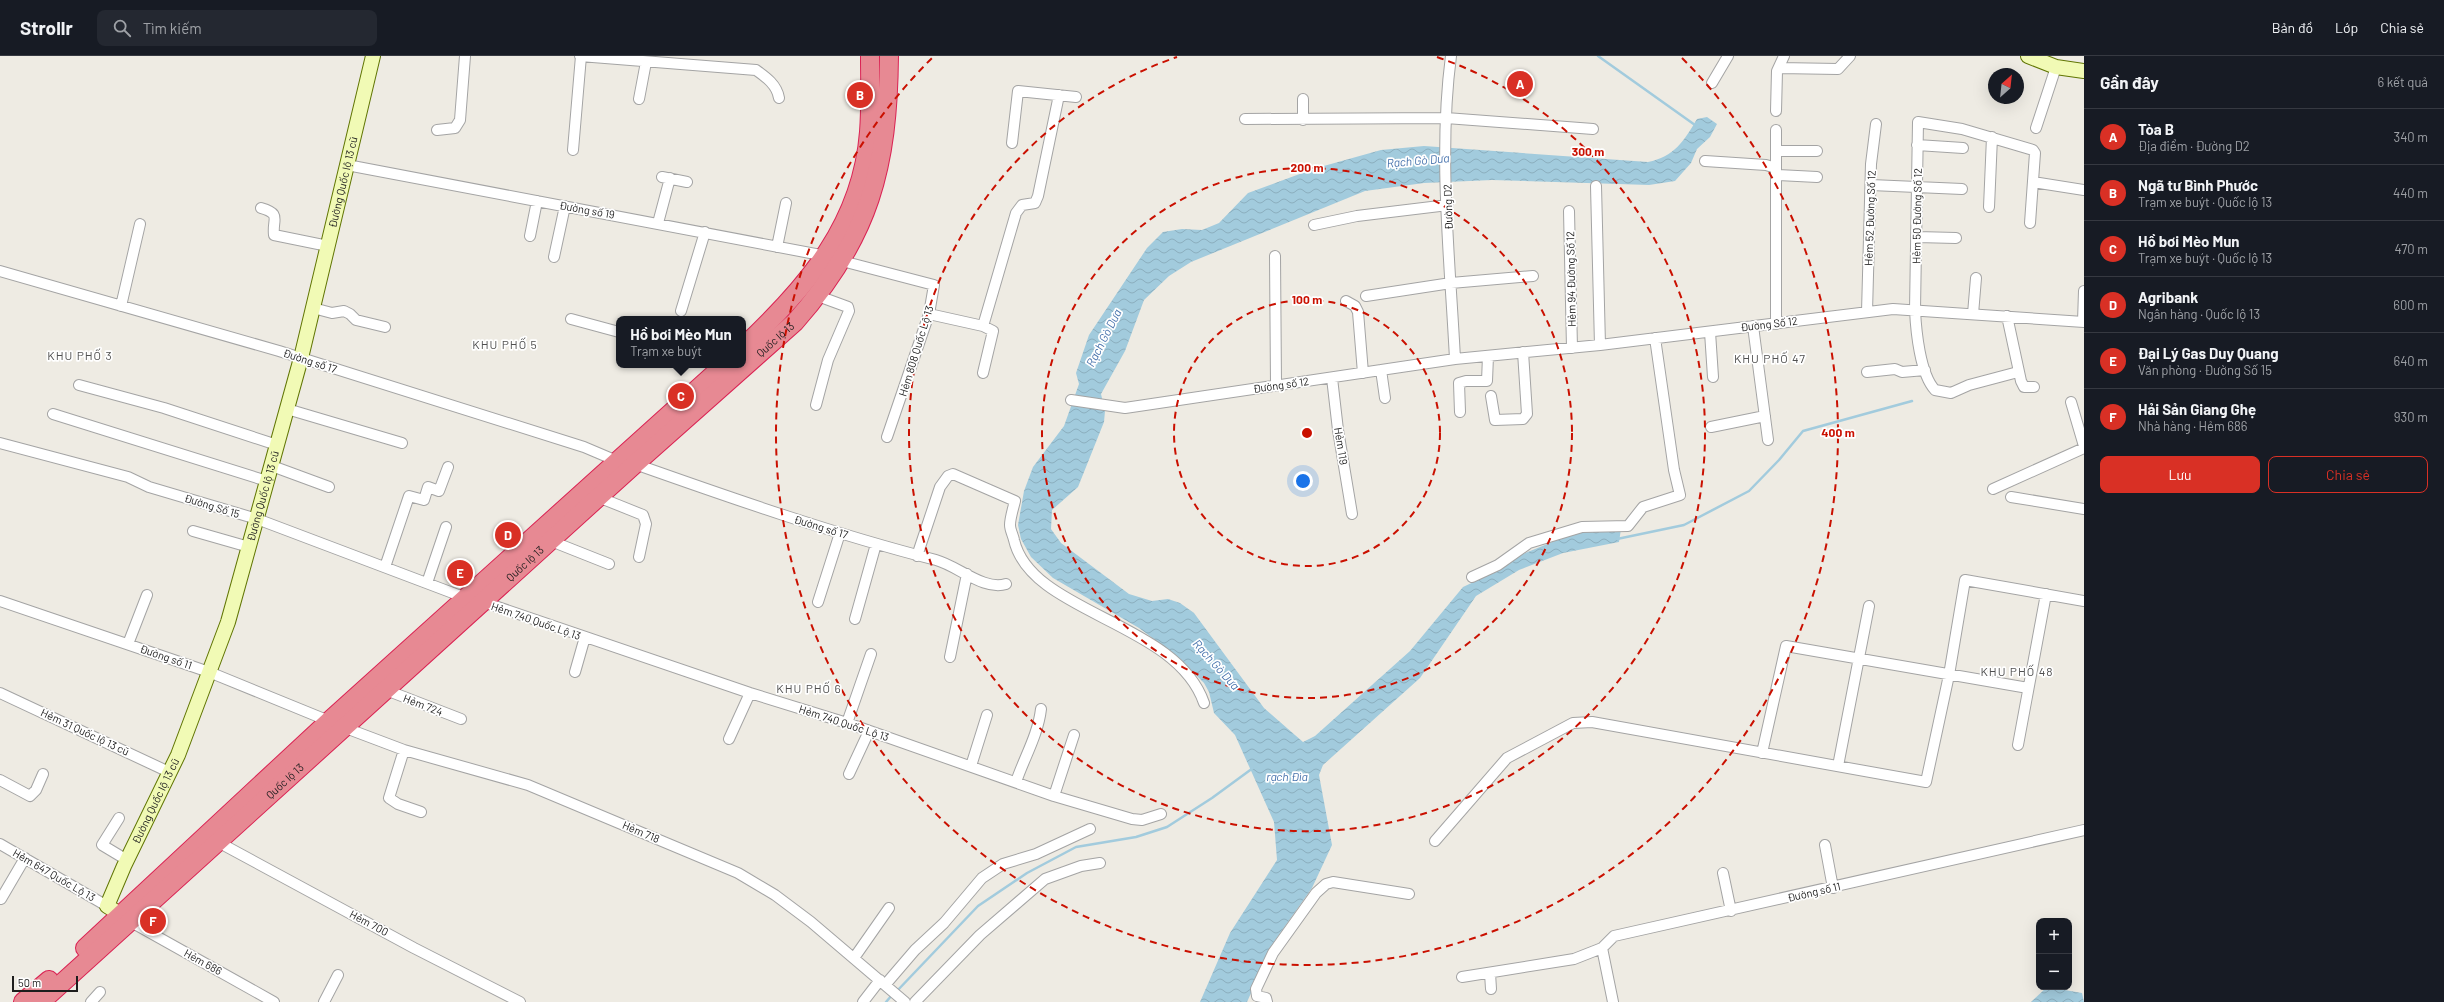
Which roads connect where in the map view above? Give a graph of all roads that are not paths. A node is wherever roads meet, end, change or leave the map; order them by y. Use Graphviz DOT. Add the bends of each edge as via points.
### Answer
graph roads {
  1 [pos="373,56"];
  2 [pos="465,56"];
  3 [pos="581,56"];
  4 [pos="870,56"];
  5 [pos="889,56"];
  6 [pos="1452,56"];
  7 [pos="1728,56"];
  8 [pos="1784,56"];
  9 [pos="1850,56"];
  10 [pos="2028,56"];
  11 [pos="646,62"];
  12 [pos="2056,66"];
  13 [pos="1779,68"];
  14 [pos="2084,70"];
  15 [pos="1712,82"];
  16 [pos="1059,95"];
  17 [pos="1076,97"];
  18 [pos="639,98"];
  19 [pos="778,98"];
  20 [pos="1303,99"];
  21 [pos="1776,111"];
  22 [pos="1446,118"];
  23 [pos="1245,119"];
  24 [pos="1304,120"];
  25 [pos="1876,124"];
  26 [pos="2036,128"];
  27 [pos="1593,129"];
  28 [pos="437,130"];
  29 [pos="1776,130"];
  30 [pos="1992,138"];
  31 [pos="1012,143"];
  32 [pos="1917,145"];
  33 [pos="1963,148"];
  34 [pos="573,150"];
  35 [pos="1776,151"];
  36 [pos="1817,151"];
  37 [pos="1705,161"];
  38 [pos="347,165"];
  39 [pos="1776,172"];
  40 [pos="1817,177"];
  41 [pos="687,182"];
  42 [pos="2033,182"];
  43 [pos="1871,185"];
  44 [pos="1596,186"];
  45 [pos="1918,186"];
  46 [pos="1962,189"];
  47 [pos="2084,190"];
  48 [pos="537,201"];
  49 [pos="786,203"];
  50 [pos="1448,205"];
  51 [pos="565,206"];
  52 [pos="1990,207"];
  53 [pos="261,208"];
  54 [pos="1569,211"];
  55 [pos="658,223"];
  56 [pos="2030,223"];
  57 [pos="140,224"];
  58 [pos="1314,225"];
  59 [pos="705,232"];
  60 [pos="530,236"];
  61 [pos="1917,237"];
  62 [pos="1956,238"];
  63 [pos="328,246"];
  64 [pos="777,247"];
  65 [pos="1275,256"];
  66 [pos="554,257"];
  67 [pos="834,258"];
  68 [pos="0,271"];
  69 [pos="1533,276"];
  70 [pos="1976,278"];
  71 [pos="1451,283"];
  72 [pos="2084,292"];
  73 [pos="818,296"];
  74 [pos="1366,296"];
  75 [pos="1346,301"];
  76 [pos="121,306"];
  77 [pos="313,308"];
  78 [pos="1915,310"];
  79 [pos="681,311"];
  80 [pos="1867,312"];
  81 [pos="929,314"];
  82 [pos="1973,314"];
  83 [pos="2007,316"];
  84 [pos="571,319"];
  85 [pos="2083,322"];
  86 [pos="1776,324"];
  87 [pos="983,326"];
  88 [pos="1753,326"];
  89 [pos="385,327"];
  90 [pos="616,331"];
  91 [pos="1710,332"];
  92 [pos="1655,338"];
  93 [pos="746,344"];
  94 [pos="1600,345"];
  95 [pos="1572,348"];
  96 [pos="1523,352"];
  97 [pos="1488,356"];
  98 [pos="301,358"];
  99 [pos="1455,359"];
  100 [pos="721,368"];
  101 [pos="746,368"];
  102 [pos="746,368"];
  103 [pos="1381,370"];
  104 [pos="1925,370"];
  105 [pos="1867,372"];
  106 [pos="2018,372"];
  107 [pos="983,373"];
  108 [pos="1364,373"];
  109 [pos="1713,377"];
  110 [pos="1332,378"];
  111 [pos="79,385"];
  112 [pos="1276,385"];
  113 [pos="2034,386"];
  114 [pos="1491,396"];
  115 [pos="1385,398"];
  116 [pos="1071,400"];
  117 [pos="2071,402"];
  118 [pos="816,405"];
  119 [pos="287,409"];
  120 [pos="1460,412"];
  121 [pos="53,414"];
  122 [pos="1765,416"];
  123 [pos="1711,427"];
  124 [pos="887,437"];
  125 [pos="1768,440"];
  126 [pos="0,443"];
  127 [pos="402,443"];
  128 [pos="277,445"];
  129 [pos="2084,447"];
  130 [pos="617,461"];
  131 [pos="634,464"];
  132 [pos="272,466"];
  133 [pos="448,467"];
  134 [pos="268,481"];
  135 [pos="329,487"];
  136 [pos="1993,489"];
  137 [pos="598,497"];
  138 [pos="2011,497"];
  139 [pos="2084,509"];
  140 [pos="1352,514"];
  141 [pos="257,519"];
  142 [pos="446,526"];
  143 [pos="193,531"];
  144 [pos="840,533"];
  145 [pos="551,541"];
  146 [pos="876,544"];
  147 [pos="249,547"];
  148 [pos="917,556"];
  149 [pos="639,557"];
  150 [pos="608,564"];
  151 [pos="385,567"];
  152 [pos="967,574"];
  153 [pos="1472,577"];
  154 [pos="427,583"];
  155 [pos="1006,584"];
  156 [pos="2046,594"];
  157 [pos="147,595"];
  158 [pos="475,600"];
  159 [pos="0,601"];
  160 [pos="2084,601"];
  161 [pos="818,602"];
  162 [pos="1869,606"];
  163 [pos="855,619"];
  164 [pos="585,637"];
  165 [pos="128,644"];
  166 [pos="871,654"];
  167 [pos="950,657"];
  168 [pos="1859,660"];
  169 [pos="209,672"];
  170 [pos="575,672"];
  171 [pos="1949,675"];
  172 [pos="2028,688"];
  173 [pos="386,690"];
  174 [pos="0,693"];
  175 [pos="750,693"];
  176 [pos="1204,703"];
  177 [pos="1041,709"];
  178 [pos="987,715"];
  179 [pos="461,719"];
  180 [pos="847,723"];
  181 [pos="336,724"];
  182 [pos="869,731"];
  183 [pos="1074,735"];
  184 [pos="729,739"];
  185 [pos="2018,745"];
  186 [pos="404,750"];
  187 [pos="1762,753"];
  188 [pos="971,766"];
  189 [pos="1838,766"];
  190 [pos="169,772"];
  191 [pos="43,774"];
  192 [pos="849,774"];
  193 [pos="0,780"];
  194 [pos="1016,782"];
  195 [pos="1054,796"];
  196 [pos="421,812"];
  197 [pos="1161,814"];
  198 [pos="119,818"];
  199 [pos="1090,829"];
  200 [pos="2084,830"];
  201 [pos="1435,841"];
  202 [pos="218,842"];
  203 [pos="0,844"];
  204 [pos="1825,845"];
  205 [pos="25,858"];
  206 [pos="127,860"];
  207 [pos="1100,862"];
  208 [pos="1724,873"];
  209 [pos="1833,888"];
  210 [pos="1409,894"];
  211 [pos="1,899"];
  212 [pos="889,908"];
  213 [pos="1731,912"];
  214 [pos="119,914"];
  215 [pos="1602,948"];
  216 [pos="854,958"];
  217 [pos="1490,973"];
  218 [pos="338,975"];
  219 [pos="1462,977"];
  220 [pos="882,983"];
  221 [pos="1491,989"];
  222 [pos="100,992"];
  223 [pos="23,1002"];
  224 [pos="41,1002"];
  225 [pos="91,1002"];
  226 [pos="274,1002"];
  227 [pos="324,1002"];
  228 [pos="520,1002"];
  229 [pos="863,1002"];
  230 [pos="905,1002"];
  231 [pos="915,1002"];
  232 [pos="1268,1002"];
  233 [pos="1613,1002"];
  1 -- 38 [label="street, Đường Quốc lộ 13 cũ"];
  2 -- 28 [label="street" via="460,120 455,128"];
  3 -- 11 [label="street"];
  3 -- 34 [label="street"];
  4 -- 67 [label="highway, Quốc lộ 13" via="869,133 865,157"];
  5 -- 67 [label="highway, Quốc lộ 13" via="885,132 877,177 858,232"];
  6 -- 22 [label="street, Đường D2" via="1446,92"];
  7 -- 15 [label="street"];
  8 -- 13 [label="street"];
  9 -- 13 [label="street" via="1838,69"];
  10 -- 12 [label="street"];
  11 -- 18 [label="street"];
  11 -- 19 [label="street" via="756,70 778,91"];
  12 -- 14 [label="street"];
  12 -- 26 [label="street"];
  13 -- 21 [label="street"];
  16 -- 17 [label="street"];
  16 -- 31 [label="street" via="1018,91"];
  16 -- 87 [label="street" via="1038,196 1035,203 1022,205 1016,212"];
  20 -- 24 [label="street"];
  22 -- 24 [label="street"];
  22 -- 27 [label="street"];
  22 -- 50 [label="street, Đường D2"];
  23 -- 24 [label="street"];
  25 -- 43 [label="street, Hẻm 52 Đường Số 12"];
  29 -- 35 [label="street"];
  30 -- 32 [label="street, Hẻm 50 Đường Số 12" via="1962,129 1918,122"];
  30 -- 42 [label="street" via="2028,148 2035,153"];
  30 -- 52 [label="street"];
  32 -- 33 [label="street"];
  32 -- 45 [label="street, Hẻm 50 Đường Số 12"];
  35 -- 36 [label="street"];
  35 -- 39 [label="street"];
  37 -- 39 [label="street" via="1766,166"];
  38 -- 48 [label="street, Đường số 19"];
  38 -- 63 [label="street, Đường Quốc lộ 13 cũ"];
  39 -- 40 [label="street"];
  39 -- 86 [label="street"];
  41 -- 55 [label="street" via="666,178"];
  42 -- 47 [label="street"];
  42 -- 56 [label="street"];
  43 -- 45 [label="street"];
  43 -- 80 [label="street, Hẻm 52 Đường Số 12"];
  44 -- 94 [label="street"];
  45 -- 46 [label="street"];
  45 -- 61 [label="street, Hẻm 50 Đường Số 12"];
  48 -- 51 [label="street, Đường số 19"];
  48 -- 60 [label="street"];
  49 -- 64 [label="street"];
  50 -- 58 [label="street" via="1357,216"];
  50 -- 71 [label="street, Đường D2"];
  51 -- 55 [label="street, Đường số 19"];
  51 -- 66 [label="street"];
  53 -- 63 [label="street" via="273,212 276,216 274,235"];
  54 -- 95 [label="street, Hẻm 94 Đường Số 12"];
  55 -- 59 [label="street, Đường số 19"];
  57 -- 76 [label="street"];
  59 -- 64 [label="street, Đường số 19"];
  59 -- 79 [label="street"];
  61 -- 62 [label="street"];
  61 -- 78 [label="street, Hẻm 50 Đường Số 12"];
  63 -- 77 [label="street, Đường Quốc lộ 13 cũ"];
  64 -- 67 [label="street, Đường số 19"];
  65 -- 112 [label="street"];
  67 -- 73 [label="highway, Quốc lộ 13"];
  67 -- 81 [label="street, Hẻm 808 Quốc Lộ 13" via="934,285"];
  67 -- 93 [label="highway, Quốc lộ 13"];
  68 -- 76 [label="street, Đường số 17"];
  69 -- 71 [label="street"];
  70 -- 82 [label="street"];
  71 -- 74 [label="street"];
  71 -- 99 [label="street, Đường D2"];
  72 -- 85 [label="street"];
  73 -- 102 [label="highway, Quốc lộ 13" via="795,322"];
  73 -- 118 [label="street" via="848,307 849,311 828,360"];
  75 -- 108 [label="street" via="1355,306 1358,312"];
  76 -- 98 [label="street, Đường số 17"];
  77 -- 89 [label="street" via="332,313 344,311 356,320"];
  77 -- 98 [label="street, Đường Quốc lộ 13 cũ"];
  78 -- 80 [label="street, Đường Số 12"];
  78 -- 82 [label="street, Đường Số 12"];
  78 -- 104 [label="street, Hẻm 50 Đường Số 12"];
  80 -- 86 [label="street, Đường Số 12"];
  81 -- 87 [label="street"];
  81 -- 124 [label="street, Hẻm 808 Quốc Lộ 13"];
  82 -- 83 [label="street, Đường Số 12"];
  83 -- 85 [label="street, Đường Số 12"];
  83 -- 106 [label="street"];
  84 -- 90 [label="street"];
  86 -- 88 [label="street, Đường Số 12"];
  87 -- 107 [label="street" via="993,332"];
  88 -- 91 [label="street, Đường Số 12"];
  88 -- 122 [label="street"];
  91 -- 92 [label="street, Đường Số 12"];
  91 -- 109 [label="street"];
  92 -- 94 [label="street, Đường Số 12"];
  92 -- 153 [label="street" via="1680,495 1643,507 1628,526 1582,526 1529,543 1498,565"];
  94 -- 95 [label="street, Đường Số 12"];
  95 -- 96 [label="street, Đường Số 12"];
  96 -- 97 [label="street, Đường Số 12"];
  96 -- 114 [label="street" via="1526,414 1524,419 1495,420"];
  97 -- 99 [label="street, Đường Số 12"];
  97 -- 120 [label="street" via="1487,381 1459,383"];
  98 -- 119 [label="street, Đường Quốc lộ 13 cũ"];
  98 -- 130 [label="street, Đường số 17" via="584,447"];
  99 -- 103 [label="street, Đường số 12"];
  100 -- 130 [label="highway, Quốc lộ 13"];
  101 -- 131 [label="highway, Quốc lộ 13"];
  103 -- 108 [label="street, Đường số 12"];
  103 -- 115 [label="street"];
  104 -- 105 [label="street" via="1902,372 1894,369"];
  104 -- 106 [label="street, Hẻm 50 Đường Số 12" via="1935,390 1951,393 1969,385"];
  106 -- 113 [label="street" via="2024,387"];
  108 -- 110 [label="street, Đường số 12"];
  110 -- 112 [label="street, Đường số 12"];
  110 -- 140 [label="street, Hẻm 119"];
  111 -- 128 [label="street" via="164,408"];
  112 -- 116 [label="street, Đường số 12" via="1125,408"];
  117 -- 129 [label="street"];
  119 -- 127 [label="street"];
  119 -- 128 [label="street, Đường Quốc lộ 13 cũ"];
  121 -- 134 [label="street"];
  122 -- 123 [label="street"];
  122 -- 125 [label="street"];
  126 -- 141 [label="street, Đường Số 15" via="128,477 154,488"];
  128 -- 132 [label="street, Đường Quốc lộ 13 cũ"];
  129 -- 136 [label="street"];
  130 -- 158 [label="highway, Quốc lộ 13"];
  131 -- 137 [label="highway, Quốc lộ 13"];
  131 -- 144 [label="street, Đường số 17"];
  132 -- 134 [label="street, Đường Quốc lộ 13 cũ"];
  132 -- 135 [label="street"];
  133 -- 151 [label="street" via="439,491 428,487 424,500 409,496"];
  134 -- 141 [label="street, Đường Quốc lộ 13 cũ"];
  137 -- 145 [label="highway, Quốc lộ 13"];
  137 -- 149 [label="street" via="643,515 646,524"];
  138 -- 139 [label="street"];
  141 -- 147 [label="street, Đường Quốc lộ 13 cũ"];
  141 -- 151 [label="street, Đường Số 15"];
  142 -- 154 [label="street"];
  143 -- 147 [label="street"];
  144 -- 146 [label="street, Đường số 17"];
  144 -- 161 [label="street"];
  145 -- 150 [label="street"];
  145 -- 158 [label="highway, Quốc lộ 13"];
  146 -- 148 [label="street, Đường số 17"];
  146 -- 163 [label="street"];
  147 -- 169 [label="street, Đường Quốc lộ 13 cũ" via="228,622"];
  148 -- 152 [label="street, Đường số 17" via="938,561"];
  148 -- 176 [label="street" via="940,487 948,476 953,474 1015,501 1010,526 1016,549 1026,566 1052,589 1134,633 1172,660 1195,684"];
  151 -- 154 [label="street, Đường Số 15"];
  152 -- 155 [label="street, Đường số 17" via="994,587"];
  152 -- 167 [label="street"];
  154 -- 158 [label="street, Đường Số 15"];
  156 -- 160 [label="street"];
  156 -- 171 [label="street" via="1965,580"];
  156 -- 172 [label="street"];
  157 -- 165 [label="street"];
  158 -- 164 [label="street, Hẻm 740 Quốc Lộ 13"];
  158 -- 173 [label="highway, Quốc lộ 13"];
  158 -- 181 [label="highway, Quốc lộ 13"];
  159 -- 165 [label="street, Đường số 11"];
  162 -- 168 [label="street"];
  164 -- 170 [label="street"];
  164 -- 175 [label="street, Hẻm 740 Quốc Lộ 13"];
  165 -- 169 [label="street, Đường số 11"];
  166 -- 180 [label="street"];
  168 -- 171 [label="street"];
  168 -- 187 [label="street" via="1786,646"];
  168 -- 189 [label="street"];
  169 -- 181 [label="street, Đường số 11"];
  169 -- 190 [label="street, Đường Quốc lộ 13 cũ"];
  171 -- 172 [label="street"];
  171 -- 189 [label="street" via="1926,782"];
  172 -- 185 [label="street"];
  173 -- 179 [label="street, Hẻm 724"];
  173 -- 181 [label="highway, Quốc lộ 13"];
  174 -- 190 [label="street, Hẻm 31 Quốc lộ 13 cũ"];
  175 -- 180 [label="street, Hẻm 740 Quốc Lộ 13"];
  175 -- 184 [label="street"];
  177 -- 194 [label="street" via="1039,728 1026,752"];
  178 -- 188 [label="street"];
  180 -- 182 [label="street, Hẻm 740 Quốc Lộ 13"];
  181 -- 186 [label="street, Hẻm 718"];
  181 -- 202 [label="highway, Quốc lộ 13"];
  181 -- 214 [label="highway, Quốc lộ 13"];
  182 -- 188 [label="street, Hẻm 740 Quốc Lộ 13"];
  182 -- 192 [label="street"];
  183 -- 195 [label="street"];
  186 -- 196 [label="street" via="389,798"];
  186 -- 216 [label="street, Hẻm 718" via="528,785 738,873 775,895 812,922"];
  187 -- 189 [label="street"];
  187 -- 201 [label="street" via="1592,722 1573,723 1507,758"];
  188 -- 194 [label="street, Hẻm 740 Quốc Lộ 13"];
  190 -- 206 [label="street, Đường Quốc lộ 13 cũ"];
  191 -- 193 [label="street" via="36,790 30,796"];
  194 -- 195 [label="street, Hẻm 740 Quốc Lộ 13"];
  195 -- 197 [label="street, Hẻm 740 Quốc Lộ 13" via="1142,820"];
  198 -- 206 [label="street" via="102,844"];
  199 -- 220 [label="street" via="1036,854 1003,864 982,878 944,923"];
  200 -- 209 [label="street, Đường số 11"];
  202 -- 214 [label="highway, Quốc lộ 13"];
  202 -- 228 [label="street, Hẻm 700"];
  203 -- 205 [label="street, Hẻm 647 Quốc Lộ 13"];
  204 -- 209 [label="street"];
  205 -- 211 [label="street"];
  205 -- 214 [label="street, Hẻm 647 Quốc Lộ 13"];
  206 -- 214 [label="street, Đường Quốc lộ 13 cũ"];
  207 -- 231 [label="street" via="1045,879 980,935"];
  208 -- 213 [label="street"];
  209 -- 213 [label="street, Đường số 11"];
  210 -- 232 [label="street" via="1333,882 1326,884 1316,893 1273,953 1256,989 1257,996 1266,998"];
  212 -- 216 [label="street"];
  213 -- 215 [label="street, Đường số 11" via="1614,936"];
  214 -- 223 [label="highway, Quốc lộ 13" via="79,954"];
  214 -- 224 [label="highway, Quốc lộ 13"];
  214 -- 226 [label="street, Hẻm 686"];
  215 -- 217 [label="street, Đường số 11" via="1574,959"];
  215 -- 233 [label="street"];
  216 -- 220 [label="street, Hẻm 718"];
  217 -- 219 [label="street, Đường số 11"];
  217 -- 221 [label="street"];
  218 -- 227 [label="street"];
  220 -- 229 [label="street"];
  220 -- 230 [label="street, Hẻm 718"];
  222 -- 225 [label="street"];
}
